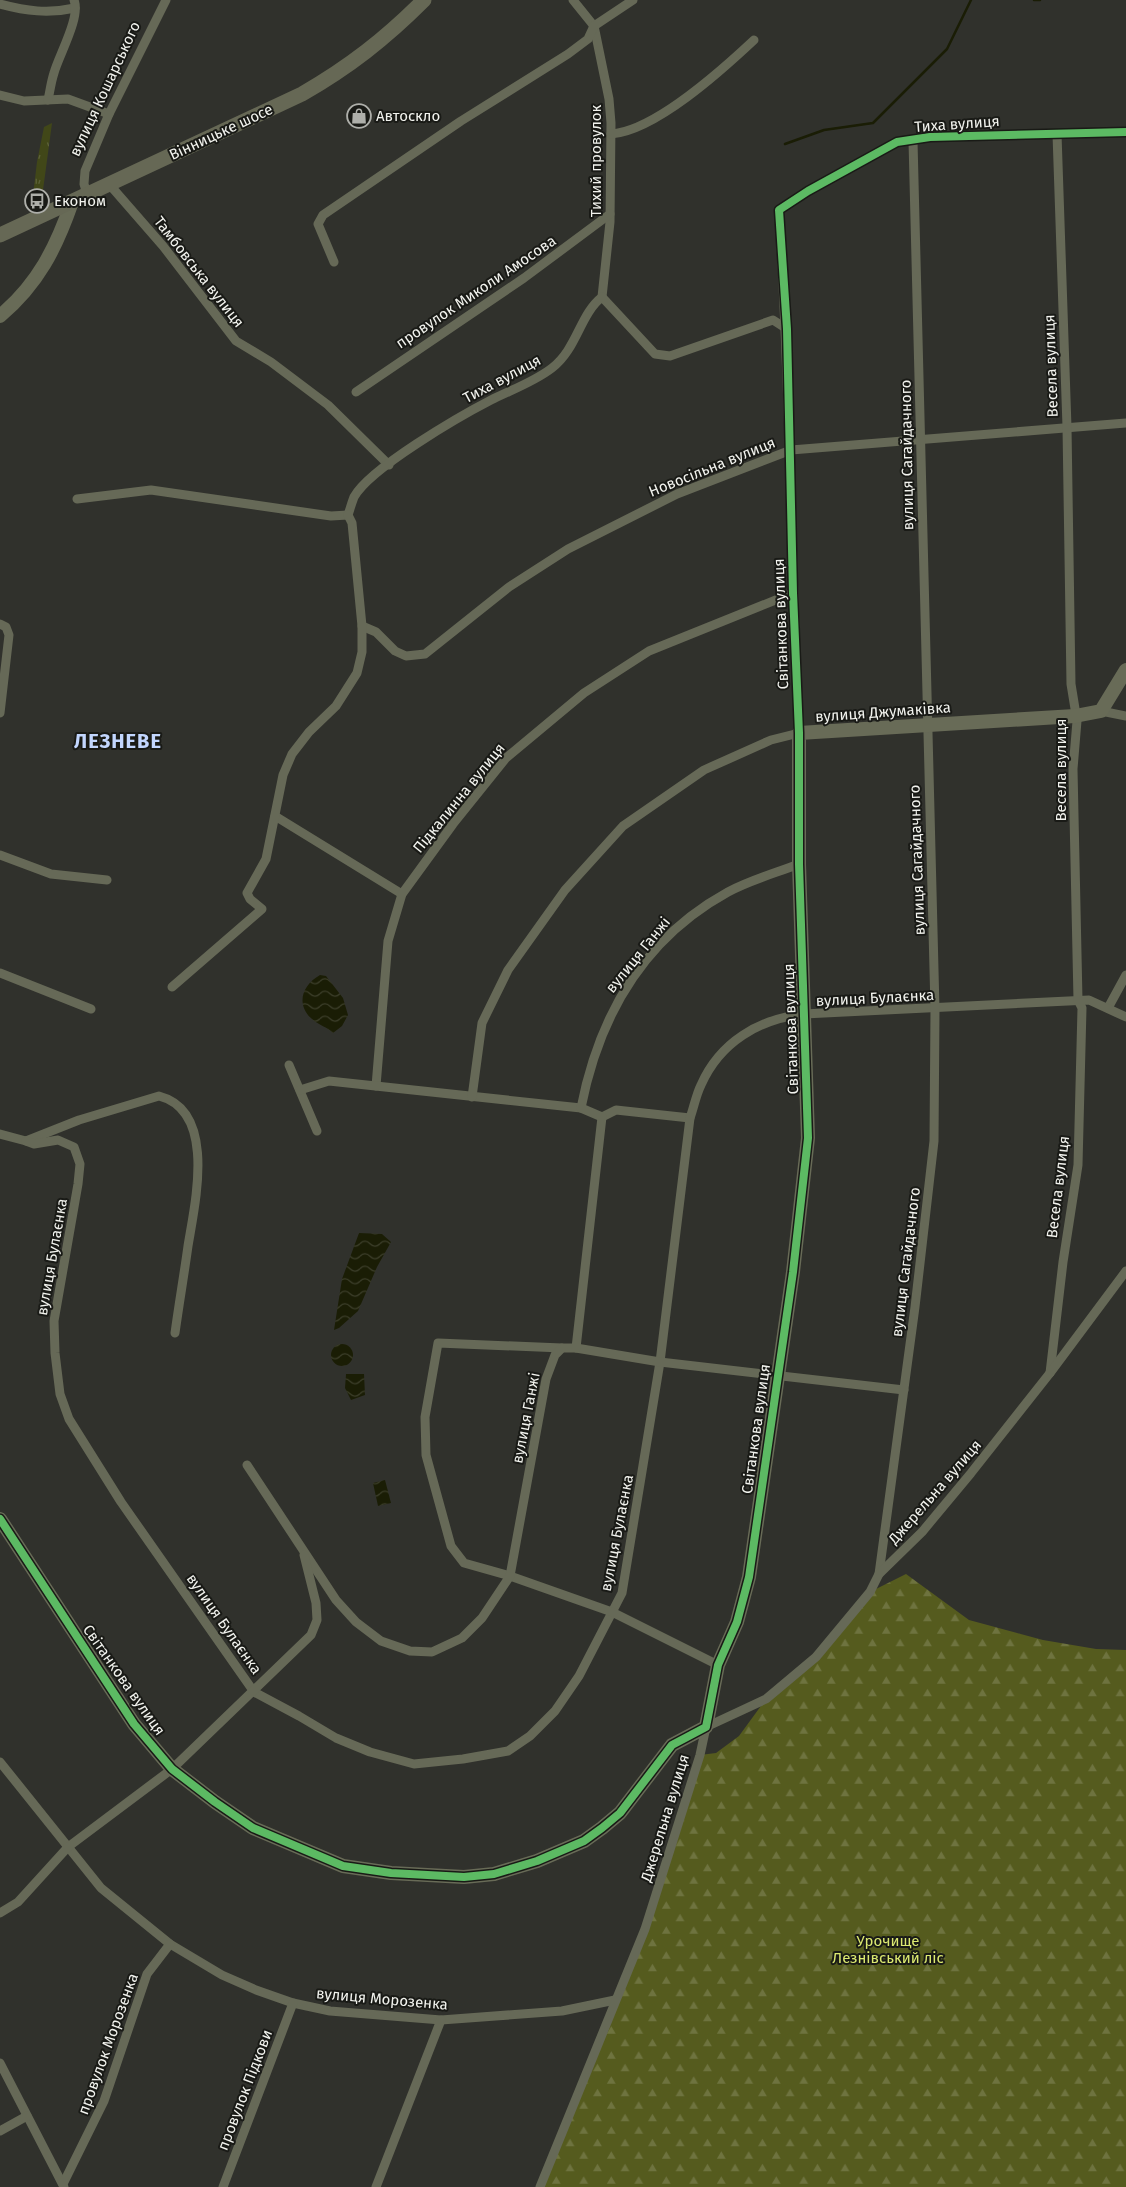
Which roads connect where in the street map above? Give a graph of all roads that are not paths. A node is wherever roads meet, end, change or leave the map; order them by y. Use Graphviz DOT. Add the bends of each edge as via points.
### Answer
graph roads {
  1 [pos="166,0"];
  2 [pos="424,0"];
  3 [pos="573,0"];
  4 [pos="633,0"];
  5 [pos="0,4"];
  6 [pos="75,4"];
  7 [pos="594,26"];
  8 [pos="754,40"];
  9 [pos="0,95"];
  10 [pos="48,100"];
  11 [pos="109,114"];
  12 [pos="1126,132"];
  13 [pos="611,134"];
  14 [pos="1057,134"];
  15 [pos="913,141"];
  16 [pos="109,184"];
  17 [pos="87,194"];
  18 [pos="72,202"];
  19 [pos="779,210"];
  20 [pos="610,214"];
  21 [pos="0,235"];
  22 [pos="334,262"];
  23 [pos="602,297"];
  24 [pos="0,316"];
  25 [pos="787,328"];
  26 [pos="356,392"];
  27 [pos="1126,423"];
  28 [pos="1068,427"];
  29 [pos="921,439"];
  30 [pos="790,450"];
  31 [pos="389,464"];
  32 [pos="77,498"];
  33 [pos="348,515"];
  34 [pos="793,593"];
  35 [pos="0,624"];
  36 [pos="362,626"];
  37 [pos="1126,670"];
  38 [pos="1101,711"];
  39 [pos="0,712"];
  40 [pos="1076,716"];
  41 [pos="1126,716"];
  42 [pos="927,725"];
  43 [pos="799,733"];
  44 [pos="275,816"];
  45 [pos="0,855"];
  46 [pos="799,864"];
  47 [pos="107,880"];
  48 [pos="402,894"];
  49 [pos="0,973"];
  50 [pos="1126,975"];
  51 [pos="172,987"];
  52 [pos="1078,1000"];
  53 [pos="1108,1008"];
  54 [pos="91,1009"];
  55 [pos="935,1009"];
  56 [pos="804,1014"];
  57 [pos="1126,1017"];
  58 [pos="290,1065"];
  59 [pos="376,1086"];
  60 [pos="300,1090"];
  61 [pos="472,1096"];
  62 [pos="580,1108"];
  63 [pos="602,1117"];
  64 [pos="690,1118"];
  65 [pos="317,1131"];
  66 [pos="0,1134"];
  67 [pos="26,1141"];
  68 [pos="1126,1271"];
  69 [pos="175,1333"];
  70 [pos="562,1348"];
  71 [pos="576,1348"];
  72 [pos="660,1362"];
  73 [pos="1050,1373"];
  74 [pos="777,1375"];
  75 [pos="904,1390"];
  76 [pos="247,1465"];
  77 [pos="0,1519"];
  78 [pos="302,1548"];
  79 [pos="879,1574"];
  80 [pos="510,1576"];
  81 [pos="612,1612"];
  82 [pos="718,1665"];
  83 [pos="254,1692"];
  84 [pos="706,1726"];
  85 [pos="0,1762"];
  86 [pos="172,1768"];
  87 [pos="68,1847"];
  88 [pos="0,1913"];
  89 [pos="170,1944"];
  90 [pos="615,2000"];
  91 [pos="293,2002"];
  92 [pos="441,2020"];
  93 [pos="0,2063"];
  94 [pos="26,2116"];
  95 [pos="0,2131"];
  96 [pos="64,2186"];
  97 [pos="223,2187"];
  98 [pos="376,2187"];
  99 [pos="540,2187"];
  1 -- 11 [label="street, вулиця Кошарського"];
  2 -- 16 [label="main road, Вінницьке шосе" via="394,30 334,75 265,112"];
  3 -- 7 [label="street"];
  4 -- 7 [label="street"];
  5 -- 6 [label="street" via="35,12 57,12"];
  6 -- 10 [label="street"];
  7 -- 13 [label="street, Тихий провулок" via="609,100"];
  7 -- 22 [label="street" via="588,39 568,54 461,121 324,215 318,224"];
  8 -- 13 [label="street" via="725,68 673,106 637,128"];
  9 -- 10 [label="street" via="24,101"];
  10 -- 11 [label="street" via="68,99"];
  11 -- 17 [label="street, вулиця Кошарського" via="85,171"];
  12 -- 14 [label="street, Тиха вулиця"];
  13 -- 20 [label="street, Тихий провулок"];
  14 -- 15 [label="street, Тиха вулиця" via="930,137"];
  14 -- 28 [label="street, Весела вулиця"];
  15 -- 19 [label="street, Тиха вулиця" via="897,142"];
  15 -- 29 [label="street, вулиця Сагайдачного"];
  16 -- 17 [label="main road, Вінницьке шосе"];
  16 -- 31 [label="street, Тамбовська вулиця" via="163,246 236,341 271,362 328,405"];
  17 -- 18 [label="main road, Вінницьке шосе"];
  18 -- 21 [label="main road, Вінницьке шосе"];
  18 -- 24 [label="street" via="41,272 30,288"];
  19 -- 25 [label="street, Світанкова вулиця"];
  20 -- 23 [label="street, Тихий провулок"];
  20 -- 26 [label="street, провулок Миколи Амосова" via="524,278"];
  23 -- 25 [label="street" via="655,354 670,356 773,320"];
  23 -- 31 [label="street, Тиха вулиця" via="595,302 576,340 554,367 459,417"];
  25 -- 30 [label="street, Світанкова вулиця"];
  27 -- 28 [label="street, Новосільна вулиця"];
  28 -- 29 [label="street, Новосільна вулиця"];
  28 -- 40 [label="street, Весела вулиця" via="1071,684"];
  29 -- 30 [label="street, Новосільна вулиця"];
  29 -- 42 [label="street, вулиця Сагайдачного"];
  30 -- 34 [label="street, Світанкова вулиця"];
  30 -- 36 [label="street, Новосільна вулиця" via="677,494 568,549 508,587 425,654 406,656 395,651 376,632"];
  31 -- 33 [label="street, Тиха вулиця" via="367,481 354,497"];
  32 -- 33 [label="street" via="151,490 331,516"];
  33 -- 36 [label="street" via="352,523"];
  34 -- 43 [label="street, Світанкова вулиця"];
  34 -- 48 [label="street, Підкалинна вулиця" via="649,651 584,693 506,758"];
  35 -- 39 [label="street" via="6,627 8,634"];
  36 -- 44 [label="street" via="362,652 357,673 336,706 292,754 283,775"];
  37 -- 38 [label="street"];
  38 -- 40 [label="street, вулиця Джумаківка"];
  38 -- 41 [label="street, вулиця Джумаківка"];
  40 -- 42 [label="street, вулиця Джумаківка"];
  40 -- 52 [label="street, Весела вулиця" via="1073,768"];
  42 -- 43 [label="street, вулиця Джумаківка"];
  42 -- 55 [label="street, вулиця Сагайдачного"];
  43 -- 46 [label="street, Світанкова вулиця"];
  43 -- 61 [label="street, вулиця Джумаківка" via="771,740 704,770 623,826 564,890 508,970 482,1024"];
  44 -- 48 [label="street"];
  44 -- 51 [label="street" via="266,859 247,893 262,909"];
  45 -- 47 [label="street" via="51,874"];
  46 -- 56 [label="street, Світанкова вулиця"];
  46 -- 62 [label="street, вулиця Ганжі" via="730,891 695,912 672,931 621,994 588,1070"];
  48 -- 59 [label="street, Підкалинна вулиця" via="388,941"];
  49 -- 54 [label="street"];
  50 -- 53 [label="street"];
  52 -- 53 [label="street, вулиця Булаєнка" via="1090,1000"];
  52 -- 55 [label="street, вулиця Булаєнка"];
  52 -- 73 [label="street, Весела вулиця" via="1082,1008 1078,1165"];
  53 -- 57 [label="street, вулиця Булаєнка"];
  55 -- 56 [label="street, вулиця Булаєнка"];
  55 -- 75 [label="street, вулиця Сагайдачного" via="934,1140"];
  56 -- 64 [label="street, вулиця Булаєнка" via="771,1020 740,1036 726,1048 701,1084"];
  56 -- 74 [label="street, Світанкова вулиця" via="808,1138 793,1272"];
  58 -- 60 [label="street"];
  59 -- 60 [label="street" via="329,1081"];
  59 -- 61 [label="street"];
  60 -- 65 [label="street"];
  61 -- 62 [label="street"];
  62 -- 63 [label="street"];
  63 -- 64 [label="street" via="616,1110"];
  63 -- 71 [label="street"];
  64 -- 72 [label="street, вулиця Булаєнка"];
  66 -- 67 [label="street"];
  67 -- 69 [label="street" via="79,1120 159,1096 168,1098 186,1113 197,1146 198,1167"];
  67 -- 83 [label="street, вулиця Булаєнка" via="34,1144 58,1140 74,1147 80,1164 66,1264 54,1321 60,1394 69,1420 121,1502"];
  68 -- 73 [label="street, Джерельна вулиця"];
  70 -- 71 [label="street"];
  70 -- 80 [label="street, вулиця Ганжі" via="555,1355 546,1379"];
  70 -- 80 [label="street" via="438,1343 425,1417 426,1456 451,1546 464,1563"];
  71 -- 72 [label="street"];
  72 -- 74 [label="street"];
  72 -- 81 [label="street, вулиця Булаєнка" via="622,1593"];
  73 -- 79 [label="street, Джерельна вулиця" via="922,1532"];
  74 -- 75 [label="street"];
  74 -- 82 [label="street, Світанкова вулиця" via="750,1577 737,1622"];
  75 -- 79 [label="street, вулиця Сагайдачного"];
  76 -- 78 [label="street, вулиця Ганжі"];
  77 -- 86 [label="street, Світанкова вулиця" via="134,1724"];
  78 -- 80 [label="street, вулиця Ганжі" via="336,1600 356,1622 381,1641 410,1651 432,1652 462,1638 482,1618"];
  78 -- 83 [label="street" via="317,1620 311,1635"];
  79 -- 84 [label="street, Джерельна вулиця" via="870,1592 822,1650 789,1682 766,1699"];
  80 -- 81 [label="street"];
  81 -- 82 [label="street"];
  81 -- 83 [label="street, вулиця Булаєнка" via="579,1676 555,1711 530,1736 508,1751 414,1764 370,1752 336,1738"];
  82 -- 84 [label="street, Світанкова вулиця"];
  83 -- 86 [label="street"];
  84 -- 86 [label="street, Світанкова вулиця" via="672,1745 620,1813 584,1841 509,1870 464,1877 342,1866 253,1828"];
  84 -- 90 [label="street, Джерельна вулиця" via="700,1755 645,1928"];
  85 -- 87 [label="street, вулиця Морозенка"];
  86 -- 87 [label="street"];
  87 -- 88 [label="street" via="18,1902"];
  87 -- 89 [label="street, вулиця Морозенка" via="101,1888"];
  89 -- 91 [label="street, вулиця Морозенка" via="222,1975"];
  89 -- 96 [label="street, провулок Морозенка" via="147,1974 104,2101"];
  90 -- 92 [label="street, вулиця Морозенка" via="562,2012"];
  90 -- 99 [label="street, Джерельна вулиця"];
  91 -- 92 [label="street, вулиця Морозенка" via="330,2011"];
  91 -- 97 [label="street, провулок Підкови"];
  92 -- 98 [label="street"];
  93 -- 94 [label="street"];
  94 -- 95 [label="street"];
  94 -- 96 [label="street"];
}
